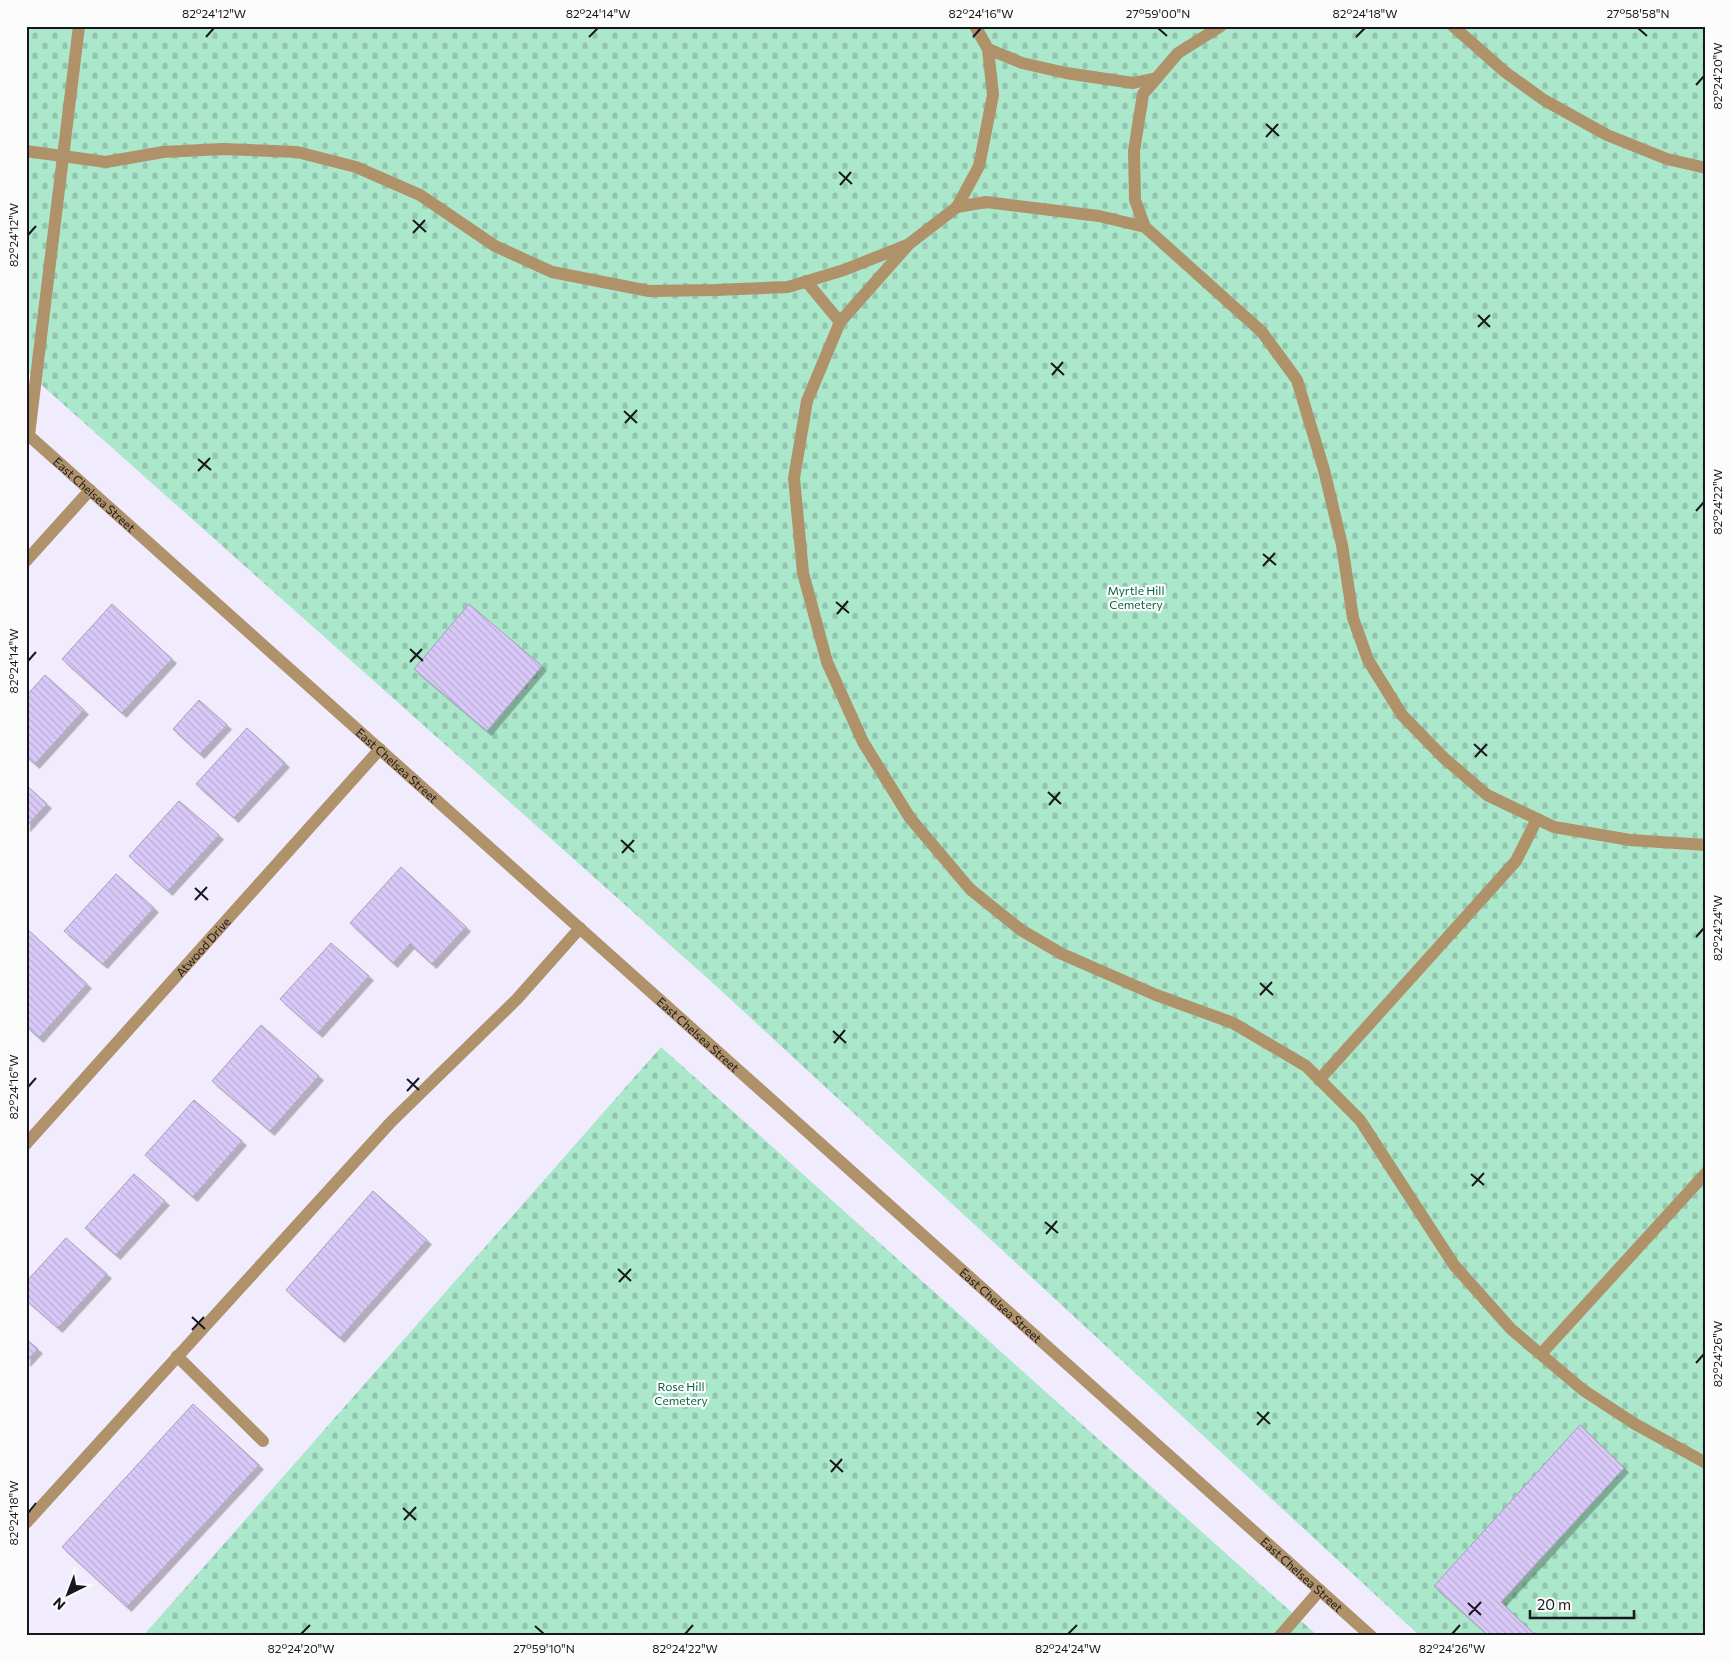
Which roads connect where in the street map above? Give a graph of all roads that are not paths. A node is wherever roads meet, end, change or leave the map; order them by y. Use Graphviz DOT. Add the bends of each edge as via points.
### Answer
graph roads {
  1 [pos="79,26"];
  2 [pos="975,26"];
  3 [pos="1221,26"];
  4 [pos="1453,26"];
  5 [pos="988,49"];
  6 [pos="1157,78"];
  7 [pos="26,151"];
  8 [pos="63,156"];
  9 [pos="1706,168"];
  10 [pos="957,207"];
  11 [pos="1145,227"];
  12 [pos="909,244"];
  13 [pos="806,281"];
  14 [pos="840,322"];
  15 [pos="28,434"];
  16 [pos="90,490"];
  17 [pos="26,561"];
  18 [pos="380,749"];
  19 [pos="1537,819"];
  20 [pos="1706,846"];
  21 [pos="580,928"];
  22 [pos="1319,1080"];
  23 [pos="26,1144"];
  24 [pos="1706,1173"];
  25 [pos="1541,1354"];
  26 [pos="177,1356"];
  27 [pos="263,1441"];
  28 [pos="1706,1463"];
  29 [pos="26,1523"];
  30 [pos="1320,1590"];
  31 [pos="1280,1636"];
  32 [pos="1371,1636"];
  1 -- 8 [label="street"];
  2 -- 5 [label="street"];
  3 -- 6 [label="street" via="1178,53"];
  4 -- 9 [label="street" via="1505,72 1544,100 1607,135 1666,158"];
  5 -- 6 [label="street" via="1066,73 1133,83"];
  5 -- 10 [label="street" via="993,95 981,157"];
  6 -- 11 [label="street" via="1143,94 1134,151 1135,200"];
  7 -- 8 [label="street"];
  8 -- 13 [label="street" via="106,162 192,150 297,152 356,167 420,195 495,246 552,272 649,291 788,287"];
  8 -- 15 [label="street"];
  10 -- 11 [label="street" via="986,202 1099,216"];
  10 -- 12 [label="street"];
  11 -- 19 [label="street" via="1262,332 1297,380 1342,546 1353,618 1368,660 1402,716 1444,758 1488,795"];
  12 -- 13 [label="street"];
  12 -- 14 [label="street"];
  13 -- 14 [label="street"];
  14 -- 22 [label="street" via="807,400 794,478 803,573 827,662 863,742 910,818 970,889 1021,930 1062,954 1156,995 1234,1023 1306,1066"];
  15 -- 16 [label="street, East Chelsea Street"];
  16 -- 17 [label="street"];
  16 -- 18 [label="street, East Chelsea Street"];
  18 -- 21 [label="street, East Chelsea Street"];
  18 -- 23 [label="street, Atwood Drive"];
  19 -- 20 [label="street" via="1554,827 1630,840"];
  19 -- 22 [label="street" via="1516,861"];
  21 -- 26 [label="street" via="517,999 391,1122"];
  21 -- 30 [label="street, East Chelsea Street"];
  22 -- 25 [label="street" via="1360,1120 1454,1265 1511,1329"];
  24 -- 25 [label="street"];
  25 -- 28 [label="street" via="1590,1395"];
  26 -- 27 [label="street"];
  26 -- 29 [label="street"];
  30 -- 31 [label="street"];
  30 -- 32 [label="street, East Chelsea Street"];
}
